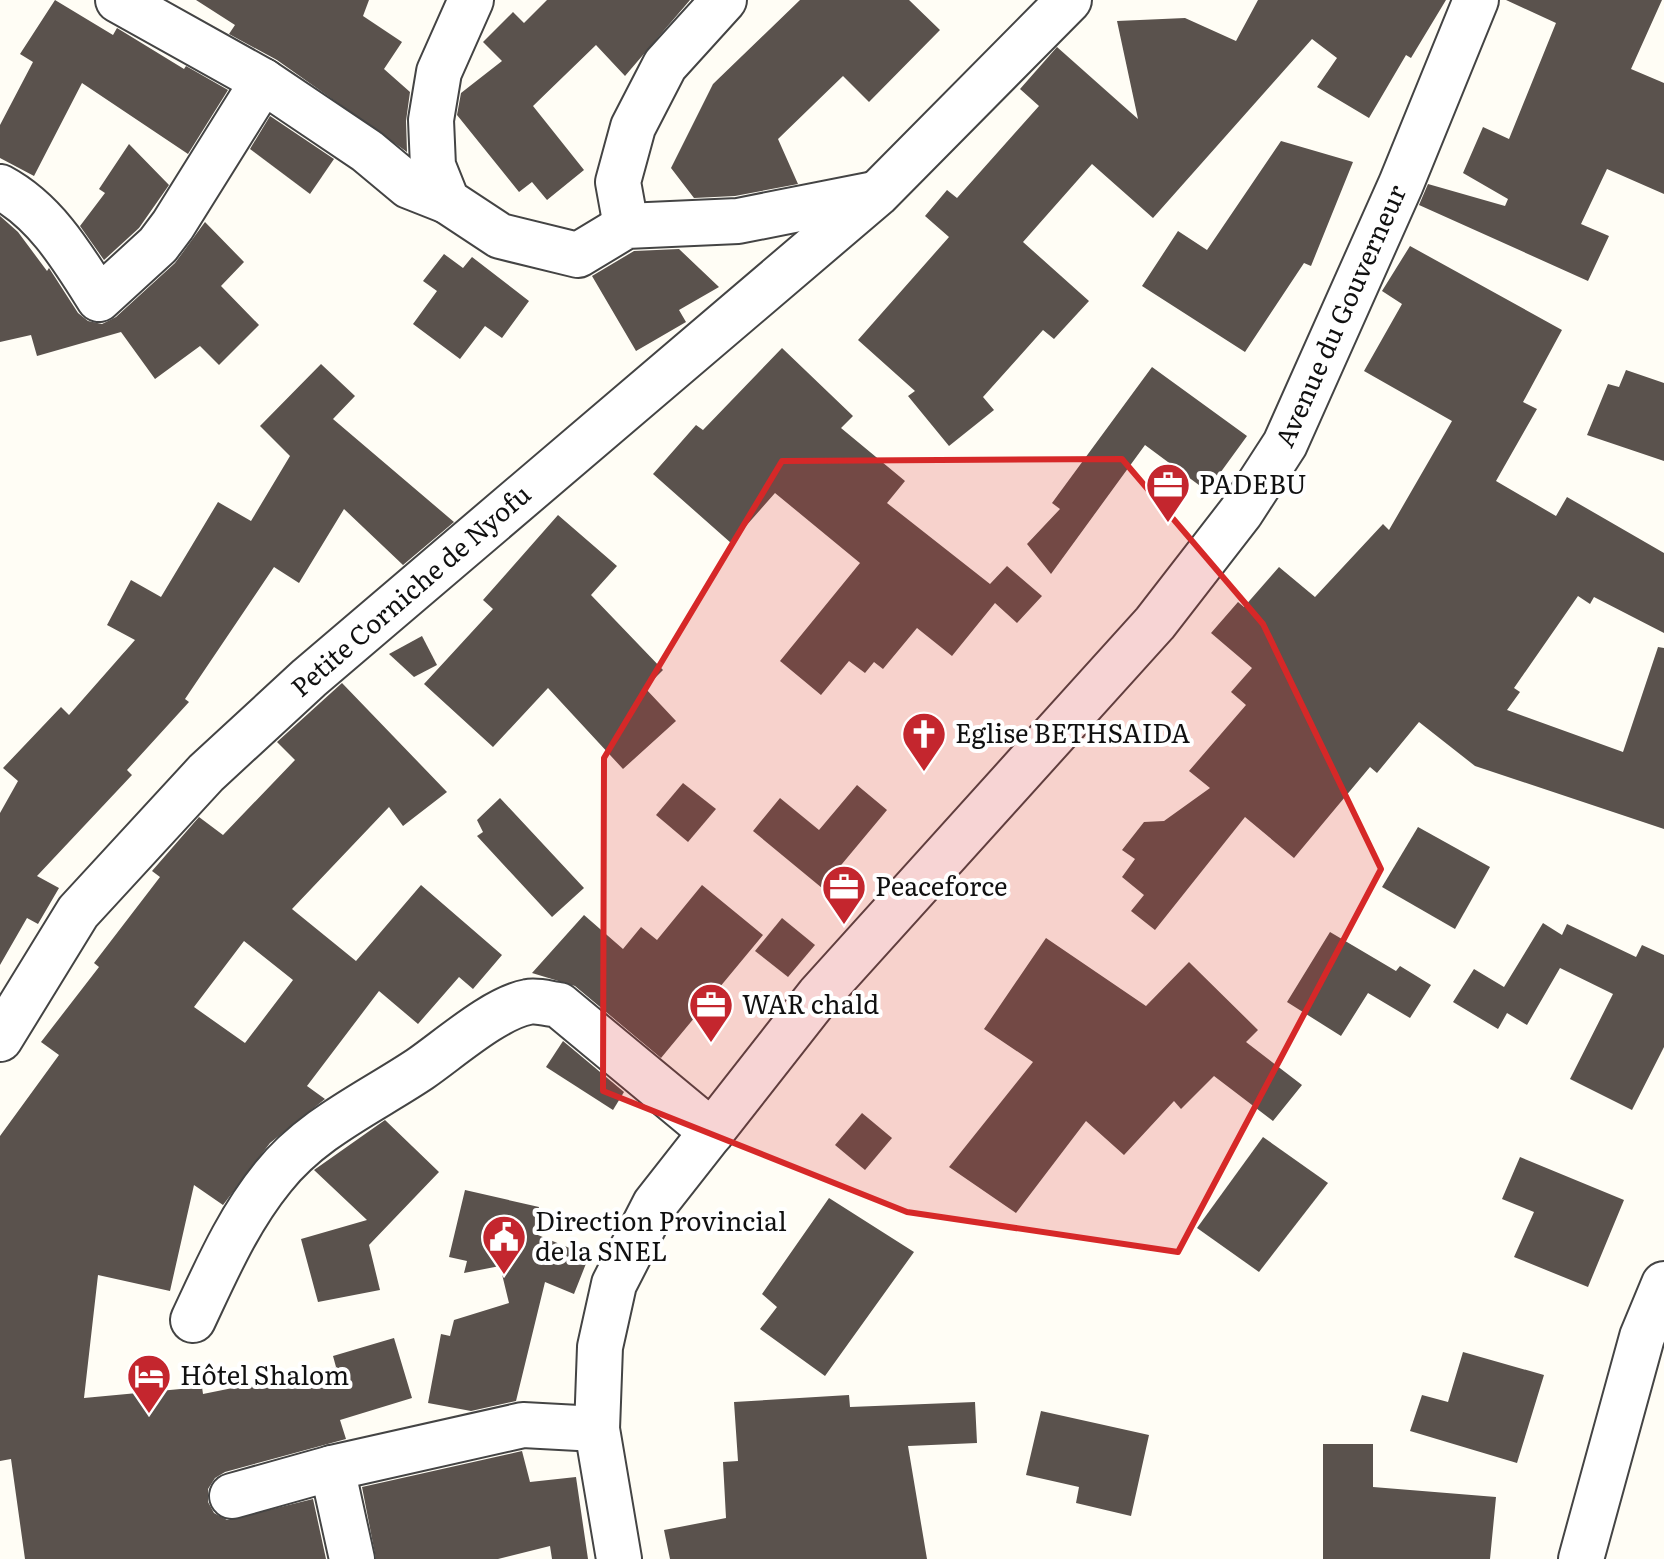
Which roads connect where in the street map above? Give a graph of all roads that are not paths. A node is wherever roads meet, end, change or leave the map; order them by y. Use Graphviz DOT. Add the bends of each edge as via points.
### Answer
graph roads {
  1 [pos="118,0"];
  2 [pos="471,0"];
  3 [pos="724,0"];
  4 [pos="1069,0"];
  5 [pos="1476,0"];
  6 [pos="263,81"];
  7 [pos="0,187"];
  8 [pos="877,194"];
  9 [pos="447,201"];
  10 [pos="626,226"];
  11 [pos="0,1039"];
  12 [pos="712,1132"];
  13 [pos="1664,1284"];
  14 [pos="193,1320"];
  15 [pos="597,1429"];
  16 [pos="332,1468"];
  17 [pos="232,1496"];
  18 [pos="352,1559"];
  19 [pos="619,1559"];
  20 [pos="1581,1559"];
  1 -- 6 [label="street"];
  2 -- 9 [label="street" via="439,72 431,120 433,166"];
  3 -- 10 [label="street" via="665,65 633,127 618,182"];
  4 -- 8 [label="street, Petite Corniche de Nyofu"];
  5 -- 12 [label="street, Avenue du Gouverneur" via="1285,444 1241,512 1155,623 819,995"];
  6 -- 7 [label="street" via="158,245 99,299 65,245 20,198"];
  6 -- 9 [label="street" via="409,186"];
  8 -- 10 [label="street" via="738,221"];
  8 -- 11 [label="street, Petite Corniche de Nyofu" via="321,667 206,773 78,912"];
  9 -- 10 [label="street" via="500,236 578,255"];
  12 -- 14 [label="street" via="559,1005 530,1002 503,1013 349,1110 305,1145 241,1219"];
  12 -- 15 [label="street, Avenue du Gouverneur" via="655,1204 614,1284 600,1347"];
  13 -- 20 [label="street" via="1642,1337"];
  15 -- 16 [label="street" via="523,1425"];
  15 -- 19 [label="street, Avenue du Gouverneur"];
  16 -- 17 [label="street"];
  16 -- 18 [label="street"];
}
